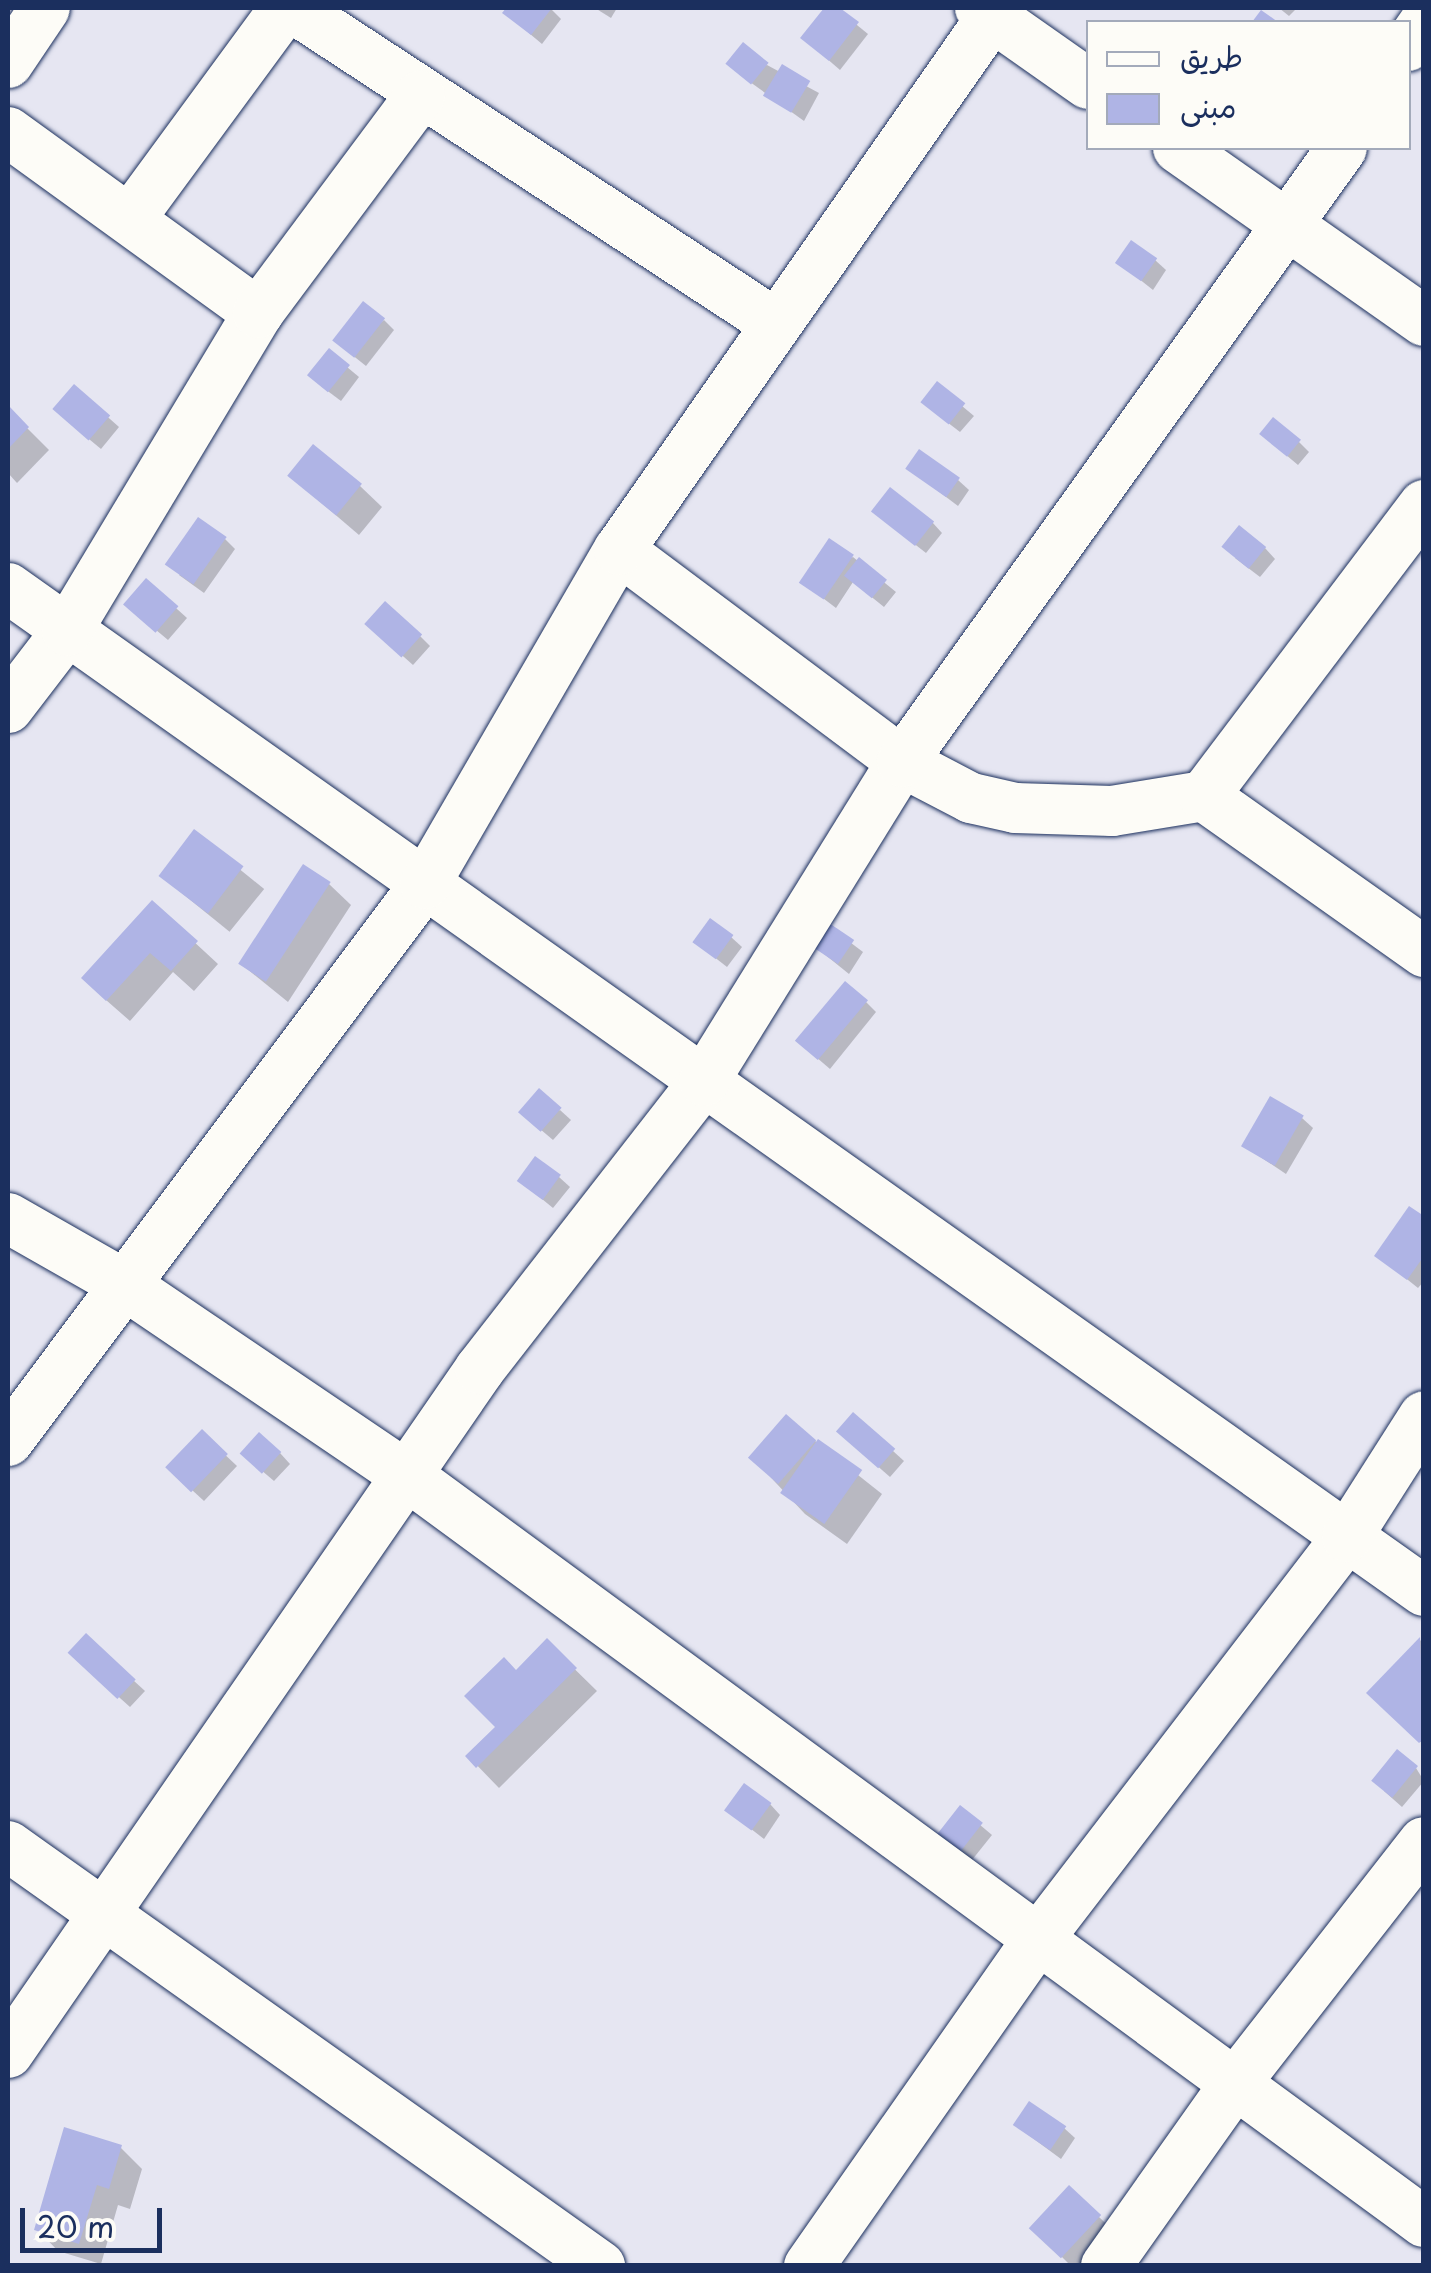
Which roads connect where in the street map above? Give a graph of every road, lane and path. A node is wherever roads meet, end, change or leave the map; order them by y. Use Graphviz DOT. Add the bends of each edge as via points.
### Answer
graph roads {
  1 [pos="45,8"];
  2 [pos="285,8"];
  3 [pos="293,8"];
  4 [pos="990,10"];
  5 [pos="8,63"];
  6 [pos="1086,82"];
  7 [pos="420,96"];
  8 [pos="8,132"];
  9 [pos="1181,150"];
  10 [pos="1341,150"];
  11 [pos="130,219"];
  12 [pos="1290,226"];
  13 [pos="258,312"];
  14 [pos="1424,321"];
  15 [pos="776,324"];
  16 [pos="1424,505"];
  17 [pos="619,550"];
  18 [pos="8,588"];
  19 [pos="68,631"];
  20 [pos="8,708"];
  21 [pos="902,762"];
  22 [pos="1204,796"];
  23 [pos="425,884"];
  24 [pos="1424,952"];
  25 [pos="704,1082"];
  26 [pos="8,1218"];
  27 [pos="122,1283"];
  28 [pos="1424,1416"];
  29 [pos="8,1441"];
  30 [pos="409,1477"];
  31 [pos="1347,1536"];
  32 [pos="1424,1591"];
  33 [pos="1424,1842"];
  34 [pos="8,1846"];
  35 [pos="104,1915"];
  36 [pos="1036,1942"];
  37 [pos="8,2053"];
  38 [pos="1234,2085"];
  39 [pos="1424,2222"];
  40 [pos="600,2266"];
  41 [pos="809,2266"];
  42 [pos="1106,2266"];
  1 -- 5 [label="street"];
  2 -- 11 [label="street"];
  3 -- 7 [label="street"];
  4 -- 6 [label="street"];
  4 -- 15 [label="street"];
  7 -- 13 [label="street"];
  7 -- 15 [label="street"];
  8 -- 11 [label="street"];
  9 -- 12 [label="street"];
  10 -- 12 [label="street"];
  11 -- 13 [label="street"];
  12 -- 14 [label="street"];
  12 -- 21 [label="street"];
  13 -- 19 [label="street"];
  15 -- 17 [label="street"];
  16 -- 22 [label="street"];
  17 -- 21 [label="street"];
  17 -- 23 [label="street"];
  18 -- 19 [label="street"];
  19 -- 20 [label="street"];
  19 -- 23 [label="street"];
  21 -- 22 [label="street" via="971,798 1015,808 1112,810"];
  21 -- 25 [label="street"];
  22 -- 24 [label="street"];
  23 -- 25 [label="street"];
  23 -- 27 [label="street"];
  25 -- 30 [label="street" via="480,1370"];
  25 -- 31 [label="street"];
  26 -- 27 [label="street"];
  27 -- 29 [label="street"];
  27 -- 30 [label="street"];
  28 -- 31 [label="street"];
  30 -- 35 [label="street"];
  30 -- 36 [label="street"];
  31 -- 32 [label="street"];
  31 -- 36 [label="street"];
  33 -- 38 [label="street"];
  34 -- 35 [label="street"];
  35 -- 37 [label="street"];
  35 -- 40 [label="street"];
  36 -- 38 [label="street"];
  36 -- 41 [label="street"];
  38 -- 39 [label="street"];
  38 -- 42 [label="street"];
}
